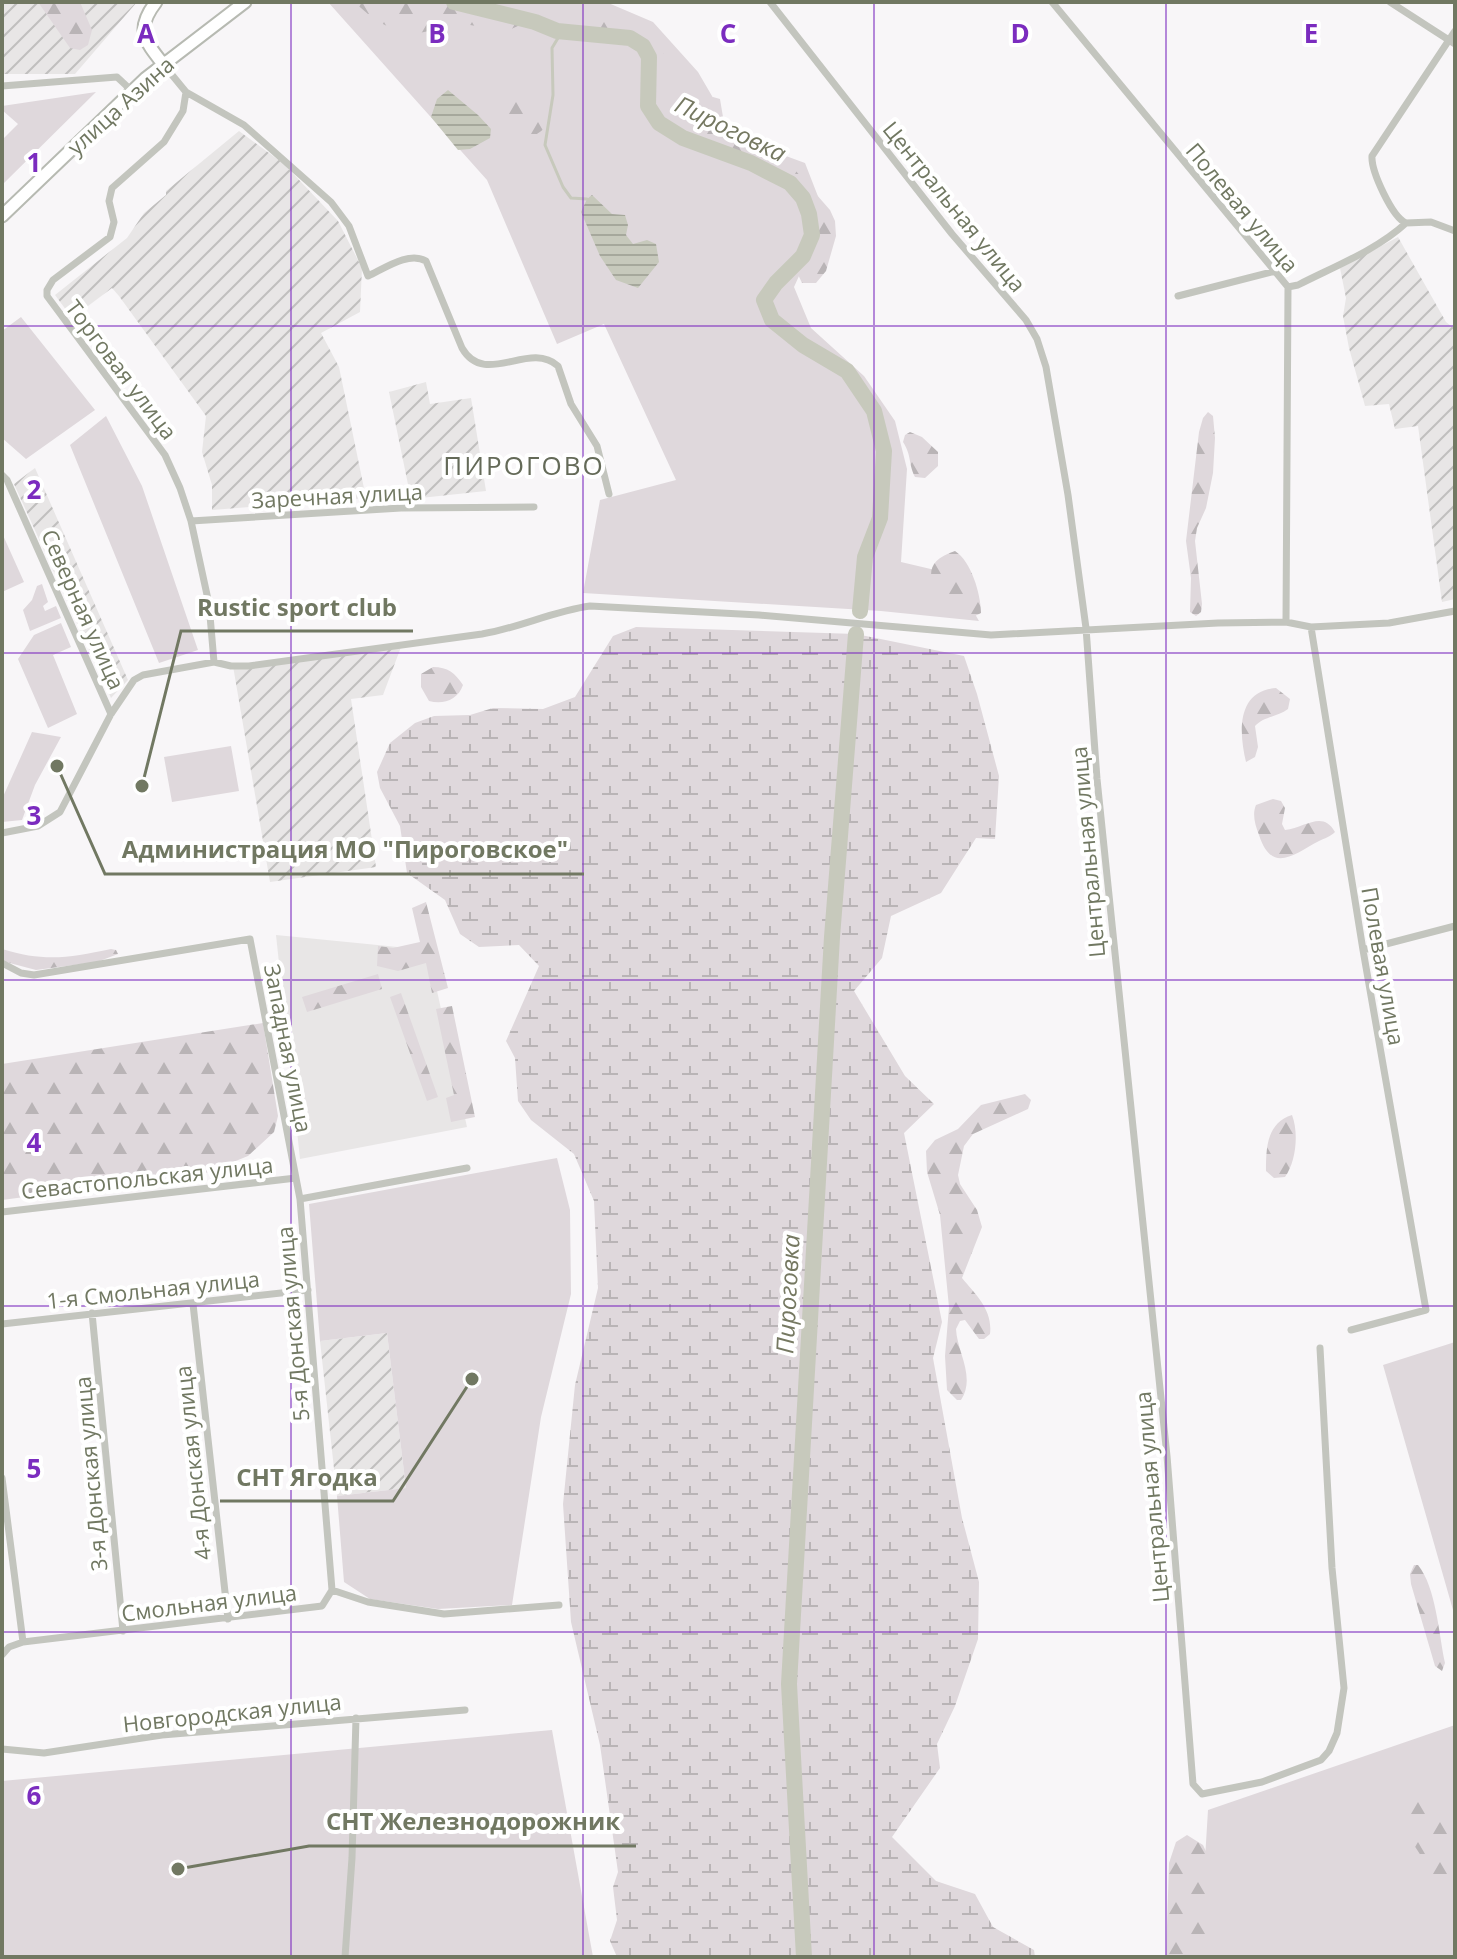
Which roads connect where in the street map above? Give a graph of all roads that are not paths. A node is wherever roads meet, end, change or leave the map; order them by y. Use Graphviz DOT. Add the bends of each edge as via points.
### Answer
graph roads {
  1 [pos="156,2"];
  2 [pos="245,2"];
  3 [pos="770,2"];
  4 [pos="1052,2"];
  5 [pos="1390,2"];
  6 [pos="1455,31"];
  7 [pos="1452,42"];
  8 [pos="163,64"];
  9 [pos="2,86"];
  10 [pos="132,91"];
  11 [pos="186,92"];
  12 [pos="2,216"];
  13 [pos="1406,223"];
  14 [pos="1455,231"];
  15 [pos="1275,271"];
  16 [pos="1288,287"];
  17 [pos="1178,296"];
  18 [pos="2,475"];
  19 [pos="609,494"];
  20 [pos="534,507"];
  21 [pos="191,521"];
  22 [pos="1455,611"];
  23 [pos="1286,622"];
  24 [pos="1311,627"];
  25 [pos="1086,628"];
  26 [pos="214,662"];
  27 [pos="111,714"];
  28 [pos="2,833"];
  29 [pos="1455,926"];
  30 [pos="1363,950"];
  31 [pos="2,963"];
  32 [pos="467,1168"];
  33 [pos="296,1178"];
  34 [pos="300,1199"];
  35 [pos="2,1212"];
  36 [pos="308,1290"];
  37 [pos="193,1304"];
  38 [pos="92,1313"];
  39 [pos="2,1324"];
  40 [pos="1351,1330"];
  41 [pos="1320,1348"];
  42 [pos="2,1478"];
  43 [pos="332,1590"];
  44 [pos="559,1605"];
  45 [pos="228,1619"];
  46 [pos="123,1631"];
  47 [pos="2,1640"];
  48 [pos="23,1642"];
  49 [pos="9,1647"];
  50 [pos="2,1655"];
  51 [pos="465,1710"];
  52 [pos="356,1718"];
  53 [pos="2,1749"];
  54 [pos="345,1957"];
  1 -- 8 [label="main road" via="143,30"];
  2 -- 8 [label="main road, улица Азина"];
  3 -- 25 [label="street, Центральная улица" via="1037,339 1068,495"];
  4 -- 15 [label="street, Полевая улица"];
  5 -- 7 [label="street"];
  6 -- 7 [label="street"];
  7 -- 13 [label="street" via="1372,156 1397,218"];
  8 -- 10 [label="main road, улица Азина"];
  8 -- 11 [label="street"];
  9 -- 10 [label="street" via="117,77"];
  10 -- 12 [label="main road, улица Азина"];
  11 -- 19 [label="street" via="244,125 331,202 349,226 368,276 409,257 426,261 471,360 489,366 539,357 558,366 571,404 597,446"];
  11 -- 21 [label="street, Торговая улица" via="183,111 164,142 112,188 110,237 53,280 47,296 165,455"];
  13 -- 14 [label="street" via="1431,222"];
  13 -- 16 [label="street" via="1374,245"];
  15 -- 16 [label="street, Полевая улица"];
  15 -- 17 [label="street"];
  16 -- 23 [label="street, Полевая улица"];
  18 -- 27 [label="street, Северная улица"];
  20 -- 21 [label="street, Заречная улица" via="401,508"];
  21 -- 26 [label="street, Торговая улица" via="209,604"];
  22 -- 24 [label="street, Северная улица" via="1389,623"];
  23 -- 24 [label="street, Северная улица"];
  23 -- 25 [label="street, Северная улица"];
  24 -- 30 [label="street, Полевая улица"];
  25 -- 26 [label="street, Северная улица" via="991,635 590,606 482,634 249,666"];
  25 -- 41 [label="street, Центральная улица" via="1167,1456 1193,1784 1206,1795 1321,1760 1337,1733 1344,1688"];
  26 -- 27 [label="street, Северная улица" via="143,675"];
  27 -- 28 [label="street, Северная улица" via="60,812 38,826"];
  29 -- 30 [label="street"];
  30 -- 40 [label="street, Полевая улица" via="1426,1310"];
  31 -- 33 [label="street, Западная улица" via="34,975 250,939"];
  32 -- 34 [label="street"];
  33 -- 34 [label="street, Западная улица"];
  33 -- 35 [label="street, Севастопольская улица"];
  34 -- 36 [label="street, 5-я Донская улица"];
  36 -- 37 [label="street, 1-я Смольная улица"];
  36 -- 43 [label="street, 5-я Донская улица"];
  37 -- 38 [label="street, 1-я Смольная улица"];
  37 -- 45 [label="street, 4-я Донская улица"];
  38 -- 39 [label="street, 1-я Смольная улица"];
  38 -- 46 [label="street, 3-я Донская улица"];
  42 -- 48 [label="street"];
  43 -- 44 [label="street" via="368,1602 444,1614"];
  43 -- 45 [label="street, Смольная улица" via="322,1606"];
  45 -- 46 [label="street, Смольная улица"];
  46 -- 48 [label="street, Смольная улица"];
  47 -- 49 [label="street"];
  48 -- 49 [label="street, Смольная улица"];
  49 -- 50 [label="street, Смольная улица"];
  51 -- 52 [label="street, Новгородская улица"];
  52 -- 53 [label="street, Новгородская улица" via="162,1735 44,1753"];
  52 -- 54 [label="street"];
}
